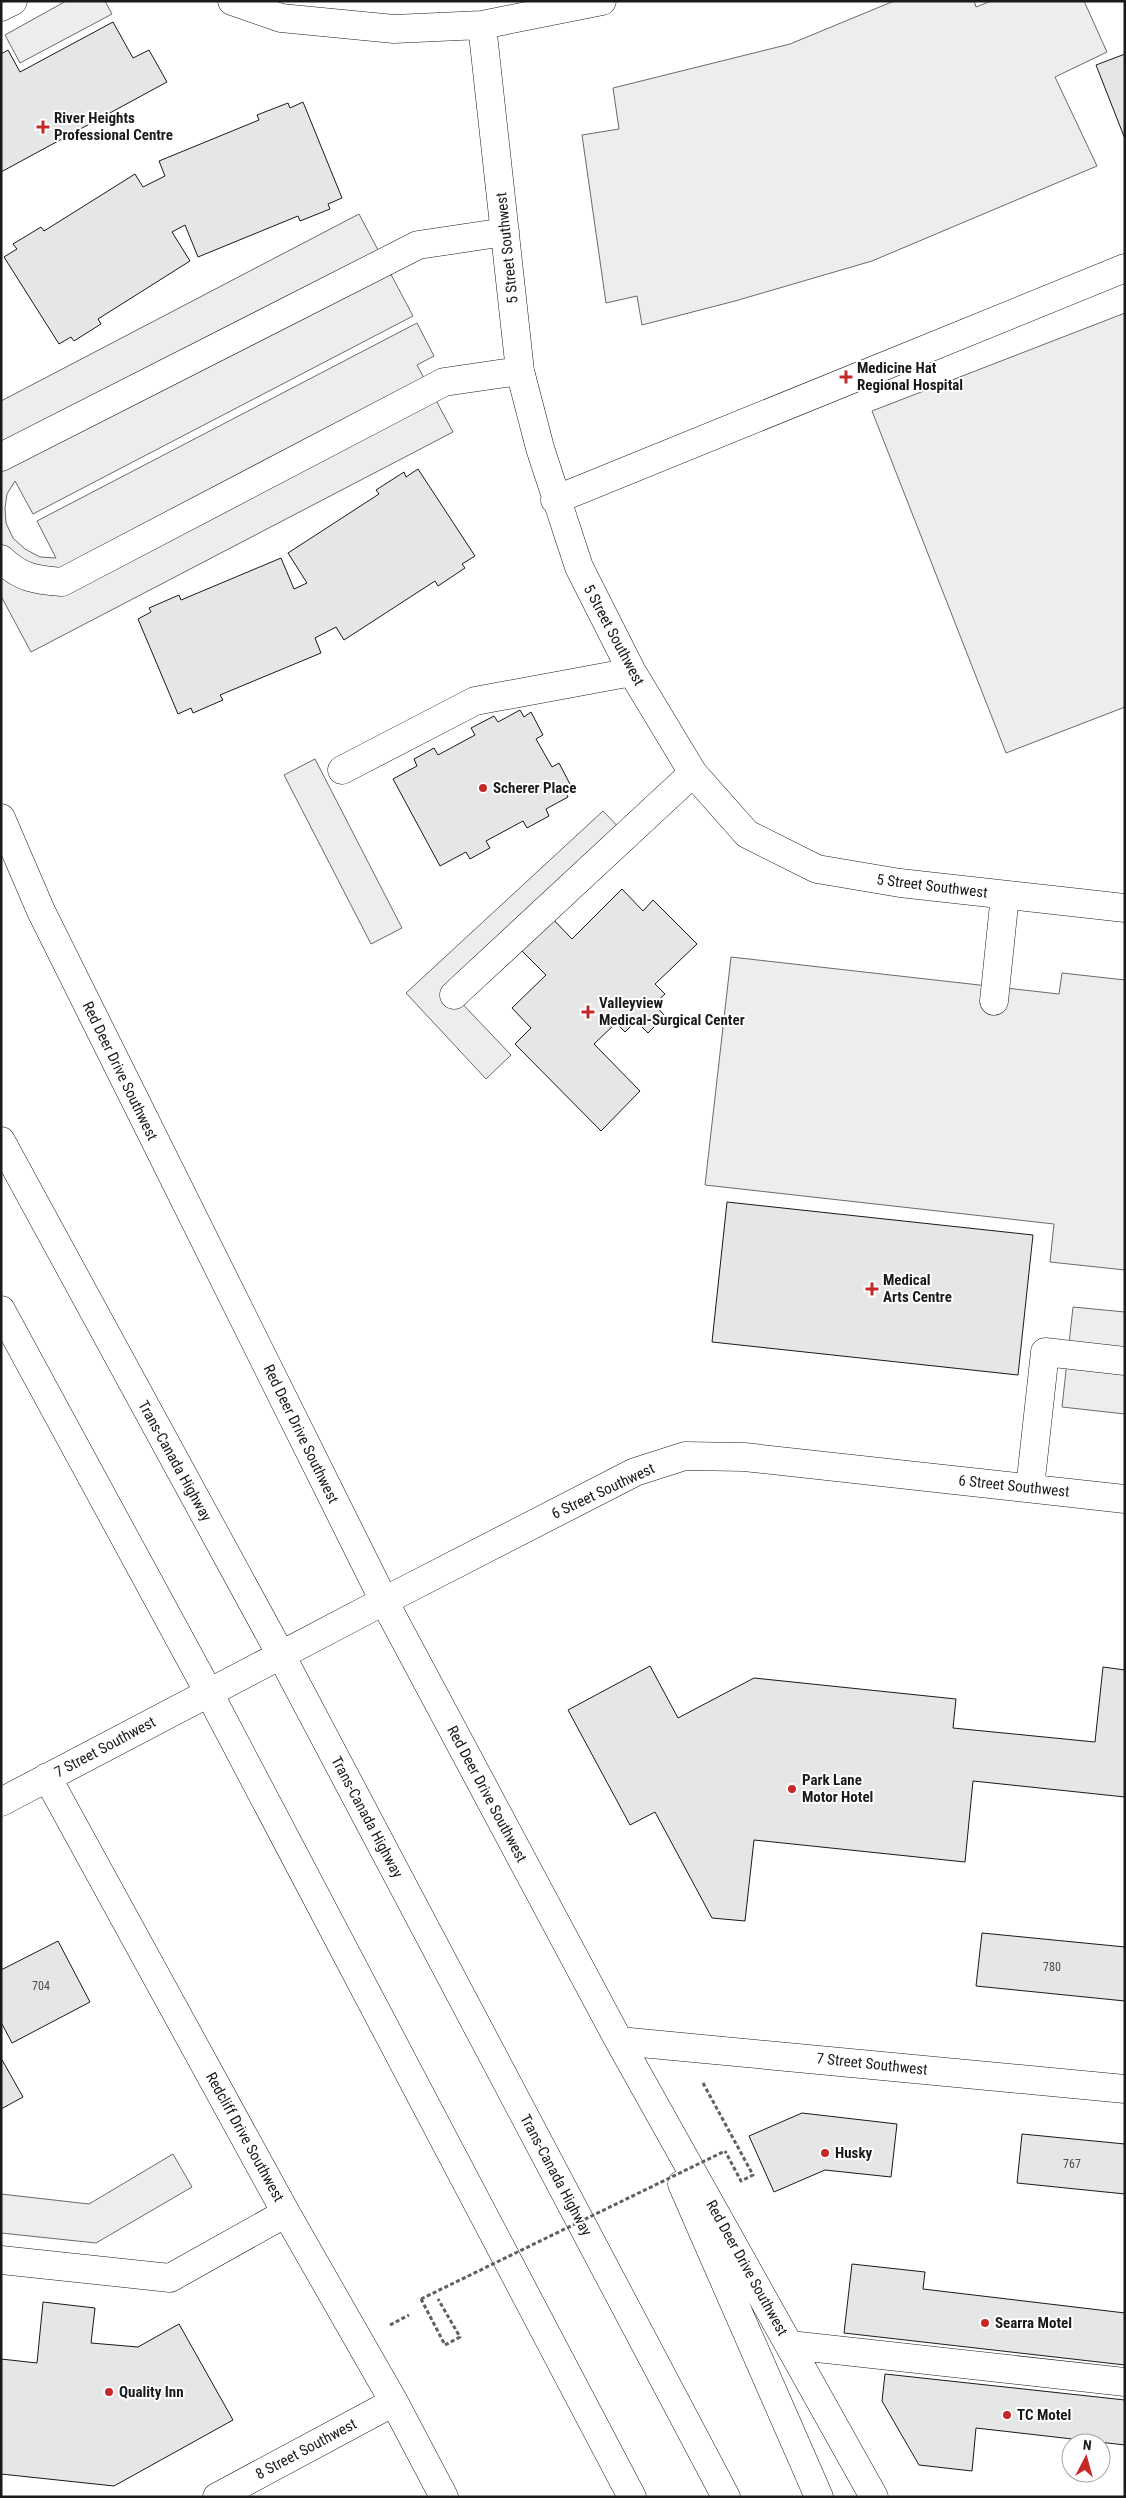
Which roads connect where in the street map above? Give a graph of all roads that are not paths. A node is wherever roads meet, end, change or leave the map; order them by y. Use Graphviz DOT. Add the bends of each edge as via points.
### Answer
graph roads {
  1 [pos="12,1"];
  2 [pos="232,1"];
  3 [pos="602,1"];
  4 [pos="1,7"];
  5 [pos="482,25"];
  6 [pos="505,232"];
  7 [pos="1125,268"];
  8 [pos="520,371"];
  9 [pos="1,457"];
  10 [pos="556,500"];
  11 [pos="1,559"];
  12 [pos="632,672"];
  13 [pos="342,770"];
  14 [pos="694,773"];
  15 [pos="1,818"];
  16 [pos="1006,895"];
  17 [pos="1125,908"];
  18 [pos="454,995"];
  19 [pos="994,1001"];
  20 [pos="1,1141"];
  21 [pos="1,1310"];
  22 [pos="1125,1361"];
  23 [pos="1030,1488"];
  24 [pos="1125,1498"];
  25 [pos="384,1601"];
  26 [pos="281,1655"];
  27 [pos="209,1693"];
  28 [pos="47,1777"];
  29 [pos="1,1802"];
  30 [pos="619,2041"];
  31 [pos="1125,2089"];
  32 [pos="286,2213"];
  33 [pos="1,2260"];
  34 [pos="790,2345"];
  35 [pos="566,2374"];
  36 [pos="1125,2382"];
  37 [pos="394,2402"];
  38 [pos="217,2497"];
  39 [pos="444,2497"];
  40 [pos="621,2497"];
  41 [pos="632,2497"];
  42 [pos="726,2497"];
  43 [pos="819,2497"];
  44 [pos="874,2497"];
  1 -- 4 [label="main road"];
  2 -- 5 [label="main road" via="281,18 323,23 394,29"];
  3 -- 5 [label="main road"];
  5 -- 6 [label="main road, 5 Street Southwest"];
  6 -- 8 [label="main road, 5 Street Southwest"];
  6 -- 9 [label="main road" via="418,245"];
  7 -- 10 [label="main road"];
  8 -- 10 [label="main road, 5 Street Southwest"];
  8 -- 11 [label="main road" via="444,382 62,582 34,580 14,571"];
  10 -- 12 [label="main road, 5 Street Southwest" via="579,567"];
  12 -- 13 [label="main road" via="475,701"];
  12 -- 14 [label="main road, 5 Street Southwest"];
  14 -- 16 [label="main road, 5 Street Southwest" via="747,834 817,869 900,884"];
  14 -- 18 [label="main road"];
  15 -- 25 [label="main road, Red Deer Drive Southwest" via="40,911"];
  16 -- 17 [label="main road, 5 Street Southwest"];
  16 -- 19 [label="main road"];
  20 -- 26 [label="main road, Trans-Canada Highway"];
  21 -- 27 [label="main road"];
  22 -- 23 [label="main road" via="1045,1352"];
  23 -- 24 [label="main road, 6 Street Southwest"];
  23 -- 25 [label="main road, 6 Street Southwest" via="744,1457 685,1456 635,1472"];
  25 -- 26 [label="main road, 6 Street Southwest"];
  25 -- 30 [label="main road, Red Deer Drive Southwest"];
  26 -- 27 [label="main road, 6 Street Southwest"];
  26 -- 42 [label="main road, Trans-Canada Highway"];
  27 -- 28 [label="main road, 7 Street Southwest"];
  27 -- 35 [label="main road"];
  28 -- 29 [label="main road, 7 Street Southwest"];
  28 -- 32 [label="main road, Redcliff Drive Southwest"];
  30 -- 31 [label="main road, 7 Street Southwest"];
  30 -- 34 [label="main road, Red Deer Drive Southwest"];
  30 -- 43 [label="main road, Red Deer Drive Southwest"];
  32 -- 33 [label="main road" via="170,2278"];
  32 -- 37 [label="main road, Redcliff Drive Southwest"];
  34 -- 36 [label="main road"];
  34 -- 44 [label="main road, Red Deer Drive Southwest"];
  35 -- 40 [label="main road"];
  35 -- 41 [label="main road"];
  37 -- 38 [label="main road, 8 Street Southwest"];
  37 -- 39 [label="main road, Redcliff Drive Southwest"];
}
